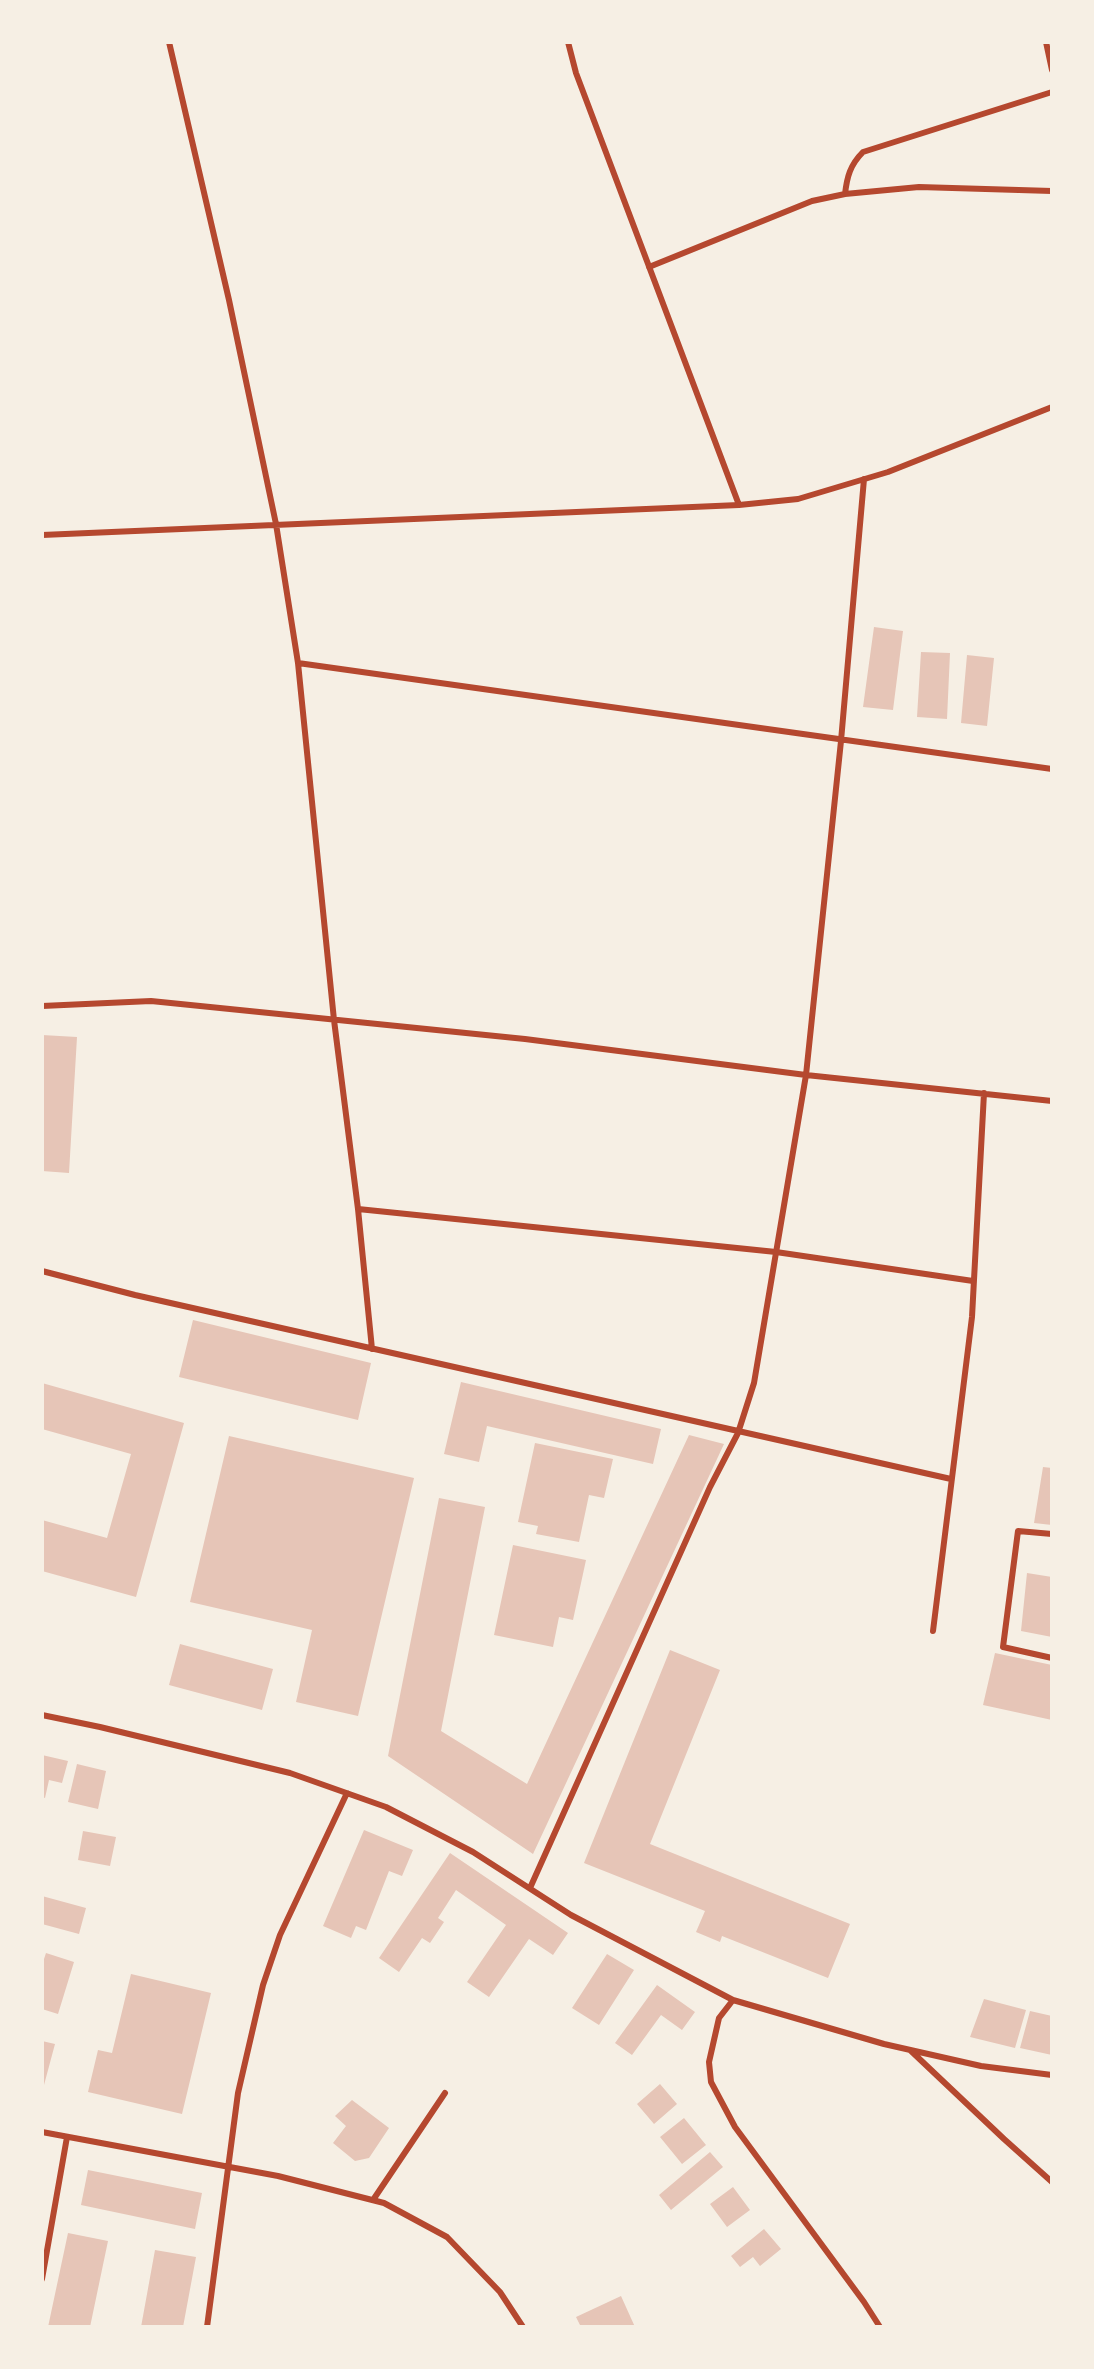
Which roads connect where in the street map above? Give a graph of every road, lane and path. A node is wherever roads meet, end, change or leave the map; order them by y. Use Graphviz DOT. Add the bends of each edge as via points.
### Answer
graph roads {
  1 [pos="169,42"];
  2 [pos="568,42"];
  3 [pos="1046,42"];
  4 [pos="1052,70"];
  5 [pos="1052,92"];
  6 [pos="1052,191"];
  7 [pos="845,194"];
  8 [pos="649,267"];
  9 [pos="1052,407"];
  10 [pos="864,479"];
  11 [pos="739,505"];
  12 [pos="276,524"];
  13 [pos="42,535"];
  14 [pos="298,663"];
  15 [pos="841,741"];
  16 [pos="1052,769"];
  17 [pos="42,1006"];
  18 [pos="334,1020"];
  19 [pos="806,1075"];
  20 [pos="984,1093"];
  21 [pos="1052,1101"];
  22 [pos="358,1209"];
  23 [pos="777,1252"];
  24 [pos="42,1271"];
  25 [pos="973,1281"];
  26 [pos="372,1349"];
  27 [pos="738,1432"];
  28 [pos="951,1479"];
  29 [pos="1052,1534"];
  30 [pos="933,1631"];
  31 [pos="1052,1658"];
  32 [pos="42,1715"];
  33 [pos="347,1793"];
  34 [pos="530,1888"];
  35 [pos="733,2000"];
  36 [pos="909,2050"];
  37 [pos="1052,2075"];
  38 [pos="445,2093"];
  39 [pos="42,2132"];
  40 [pos="67,2137"];
  41 [pos="228,2168"];
  42 [pos="1052,2182"];
  43 [pos="373,2200"];
  44 [pos="42,2279"];
  45 [pos="207,2327"];
  46 [pos="523,2327"];
  47 [pos="880,2327"];
  1 -- 12 [label="street"];
  2 -- 8 [label="street"];
  3 -- 4 [label="street"];
  5 -- 7 [label="street" via="863,152 853,162"];
  6 -- 7 [label="street" via="919,187"];
  7 -- 8 [label="street" via="812,201"];
  8 -- 11 [label="street"];
  9 -- 10 [label="street"];
  10 -- 11 [label="street" via="798,499"];
  10 -- 15 [label="street"];
  11 -- 12 [label="street"];
  12 -- 13 [label="street"];
  12 -- 14 [label="street"];
  14 -- 15 [label="street"];
  14 -- 18 [label="street"];
  15 -- 16 [label="street"];
  15 -- 19 [label="street"];
  17 -- 18 [label="street" via="151,1001"];
  18 -- 19 [label="street" via="525,1039"];
  18 -- 22 [label="street"];
  19 -- 20 [label="street"];
  19 -- 23 [label="street"];
  20 -- 21 [label="street"];
  20 -- 25 [label="street"];
  22 -- 23 [label="street"];
  22 -- 26 [label="street"];
  23 -- 25 [label="street"];
  23 -- 27 [label="street" via="754,1383"];
  24 -- 26 [label="street"];
  25 -- 28 [label="street"];
  26 -- 27 [label="street"];
  27 -- 28 [label="street"];
  27 -- 34 [label="street"];
  28 -- 30 [label="street"];
  29 -- 31 [label="street" via="1018,1531 1003,1647"];
  32 -- 33 [label="street" via="290,1773"];
  33 -- 34 [label="street" via="396,1812 473,1852"];
  33 -- 41 [label="street" via="280,1935 263,1985 238,2093"];
  34 -- 35 [label="street"];
  35 -- 36 [label="street"];
  35 -- 47 [label="street" via="719,2018 709,2062 718,2098"];
  36 -- 37 [label="street" via="981,2066"];
  36 -- 42 [label="street"];
  38 -- 43 [label="street"];
  39 -- 40 [label="street"];
  40 -- 41 [label="street"];
  40 -- 44 [label="street"];
  41 -- 43 [label="street"];
  41 -- 45 [label="street"];
  43 -- 46 [label="street" via="447,2237 500,2292"];
}
